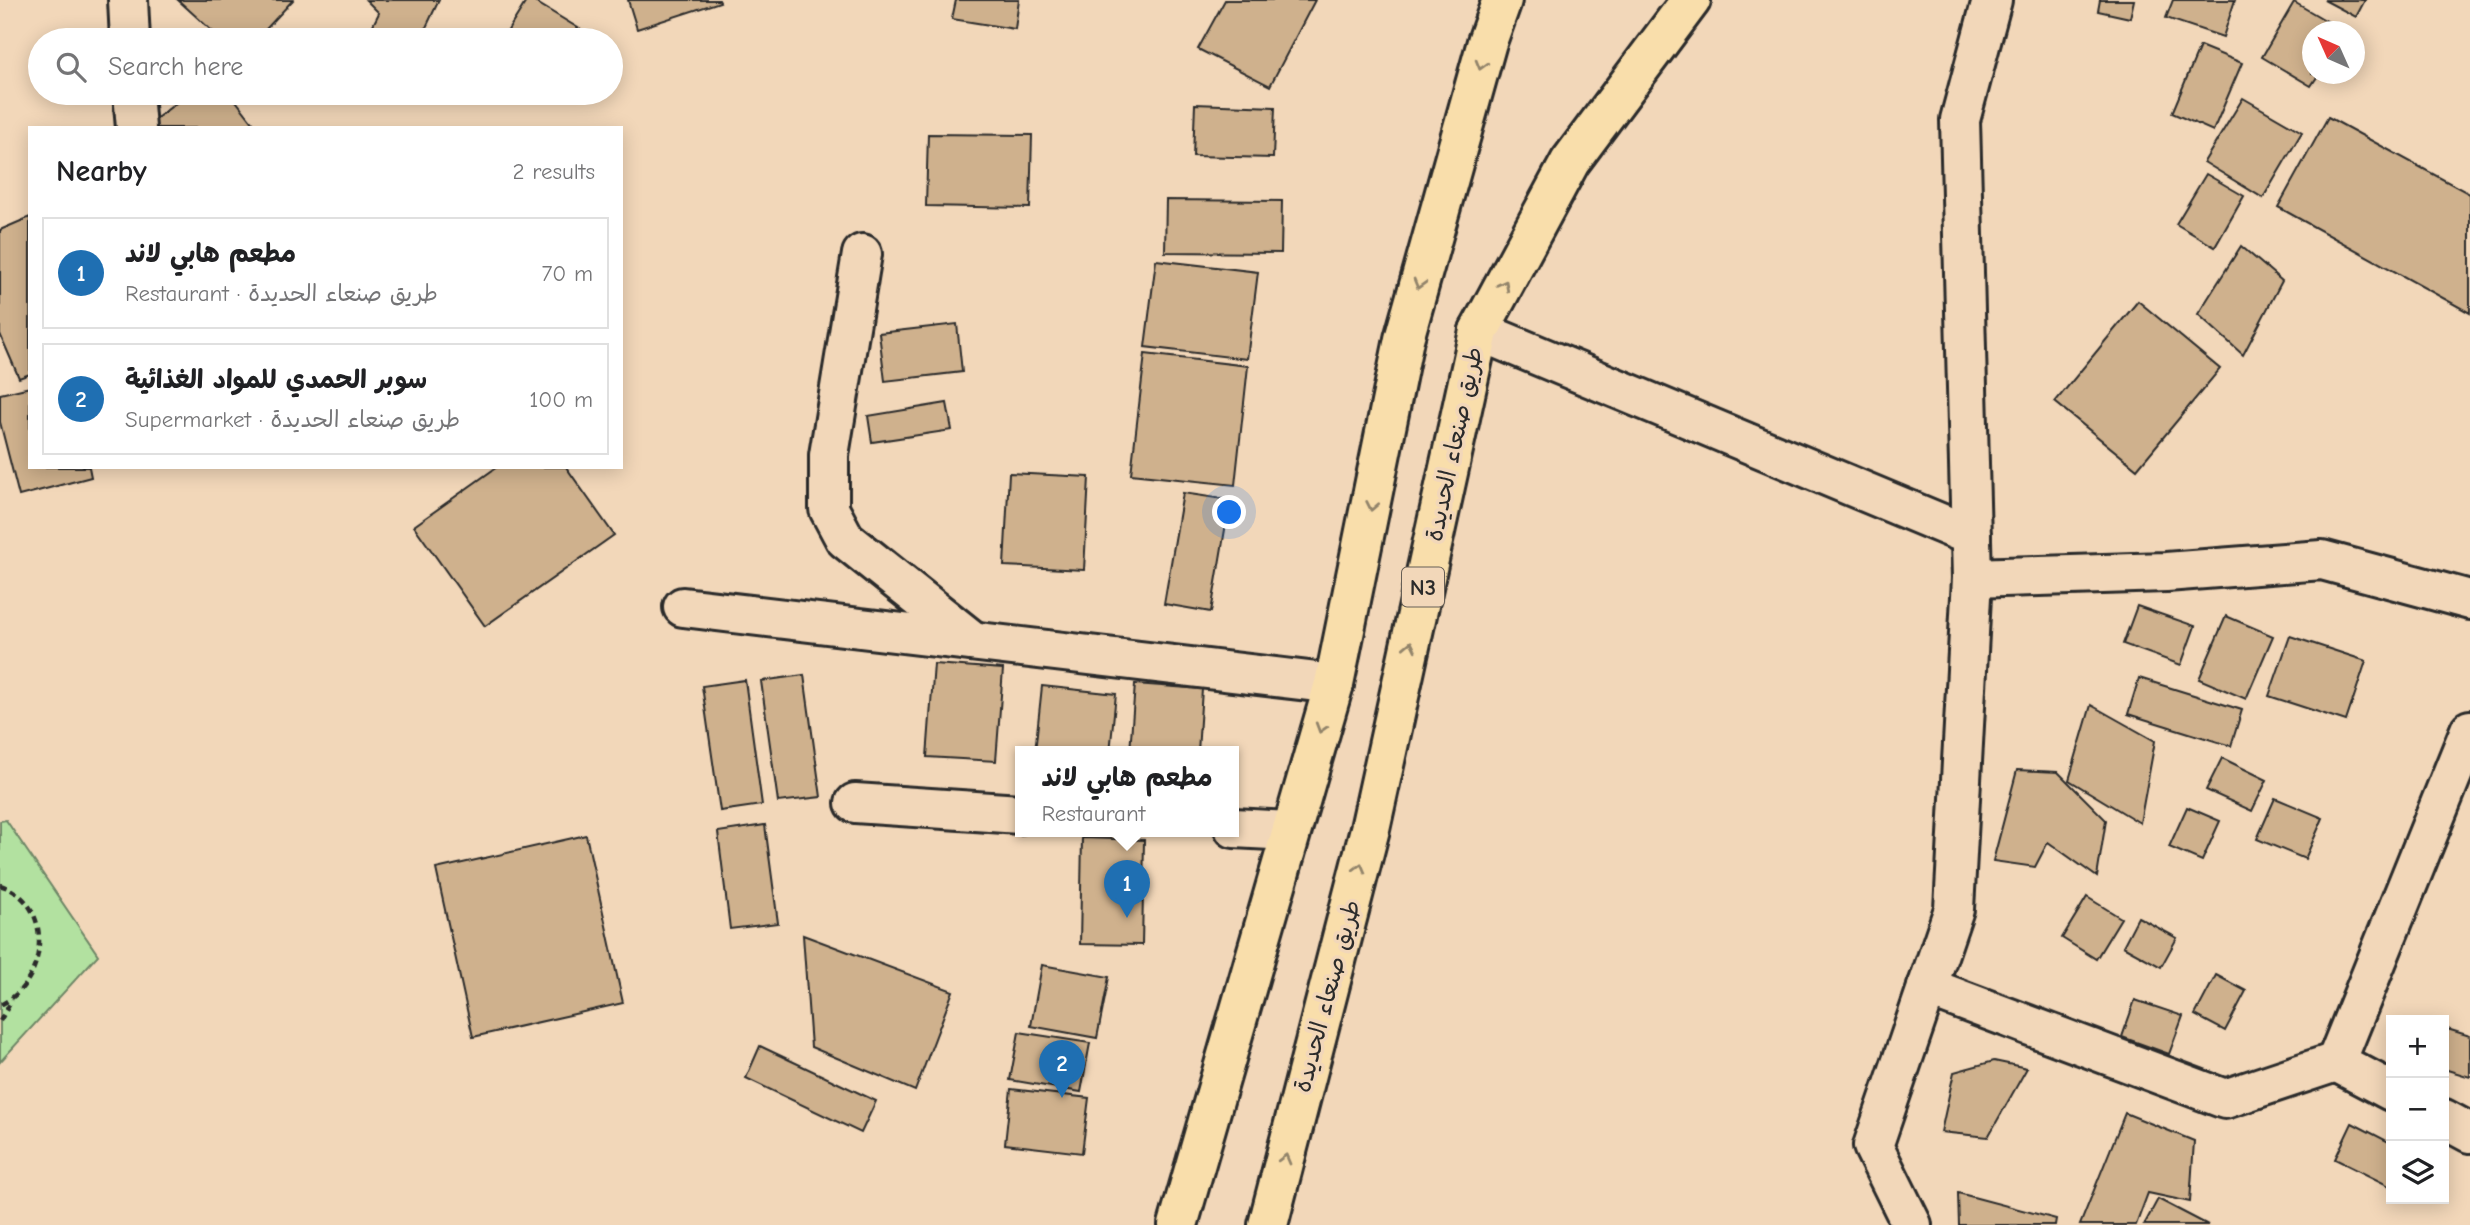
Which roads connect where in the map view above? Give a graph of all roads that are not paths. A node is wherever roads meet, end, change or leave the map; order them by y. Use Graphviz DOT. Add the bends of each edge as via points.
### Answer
graph roads {
  1 [pos="128,0"];
  2 [pos="1502,0"];
  3 [pos="1691,0"];
  4 [pos="1992,0"];
  5 [pos="129,28"];
  6 [pos="134,105"];
  7 [pos="136,126"];
  8 [pos="862,254"];
  9 [pos="1479,331"];
  10 [pos="1970,536"];
  11 [pos="1972,578"];
  12 [pos="2470,600"];
  13 [pos="682,607"];
  14 [pos="972,641"];
  15 [pos="1334,684"];
  16 [pos="2470,730"];
  17 [pos="855,803"];
  18 [pos="1015,814"];
  19 [pos="1239,828"];
  20 [pos="1290,831"];
  21 [pos="1927,987"];
  22 [pos="2336,1062"];
  23 [pos="2386,1088"];
  24 [pos="2449,1122"];
  25 [pos="2470,1133"];
  26 [pos="1178,1225"];
  27 [pos="1268,1225"];
  28 [pos="1912,1225"];
  1 -- 5 [label="street"];
  2 -- 15 [label="main road, one-way" via="1404,338"];
  9 -- 3 [label="main road, طريق صنعاء الحديدة / N3, one-way" via="1570,162"];
  4 -- 10 [label="street" via="1960,120"];
  6 -- 7 [label="street"];
  8 -- 14 [label="street" via="829,455 829,509 845,539"];
  9 -- 10 [label="street"];
  27 -- 9 [label="main road, طريق صنعاء الحديدة / N3, one-way" via="1370,830"];
  10 -- 11 [label="street"];
  11 -- 12 [label="street" via="2166,572 2322,560"];
  11 -- 21 [label="street" via="1954,909"];
  13 -- 14 [label="street"];
  14 -- 15 [label="street"];
  15 -- 20 [label="main road, one-way"];
  16 -- 22 [label="street"];
  17 -- 18 [label="street"];
  19 -- 20 [label="street"];
  20 -- 26 [label="main road"];
  21 -- 22 [label="street" via="2225,1099"];
  21 -- 28 [label="street" via="1873,1146"];
  22 -- 23 [label="street"];
  24 -- 25 [label="street"];
}
